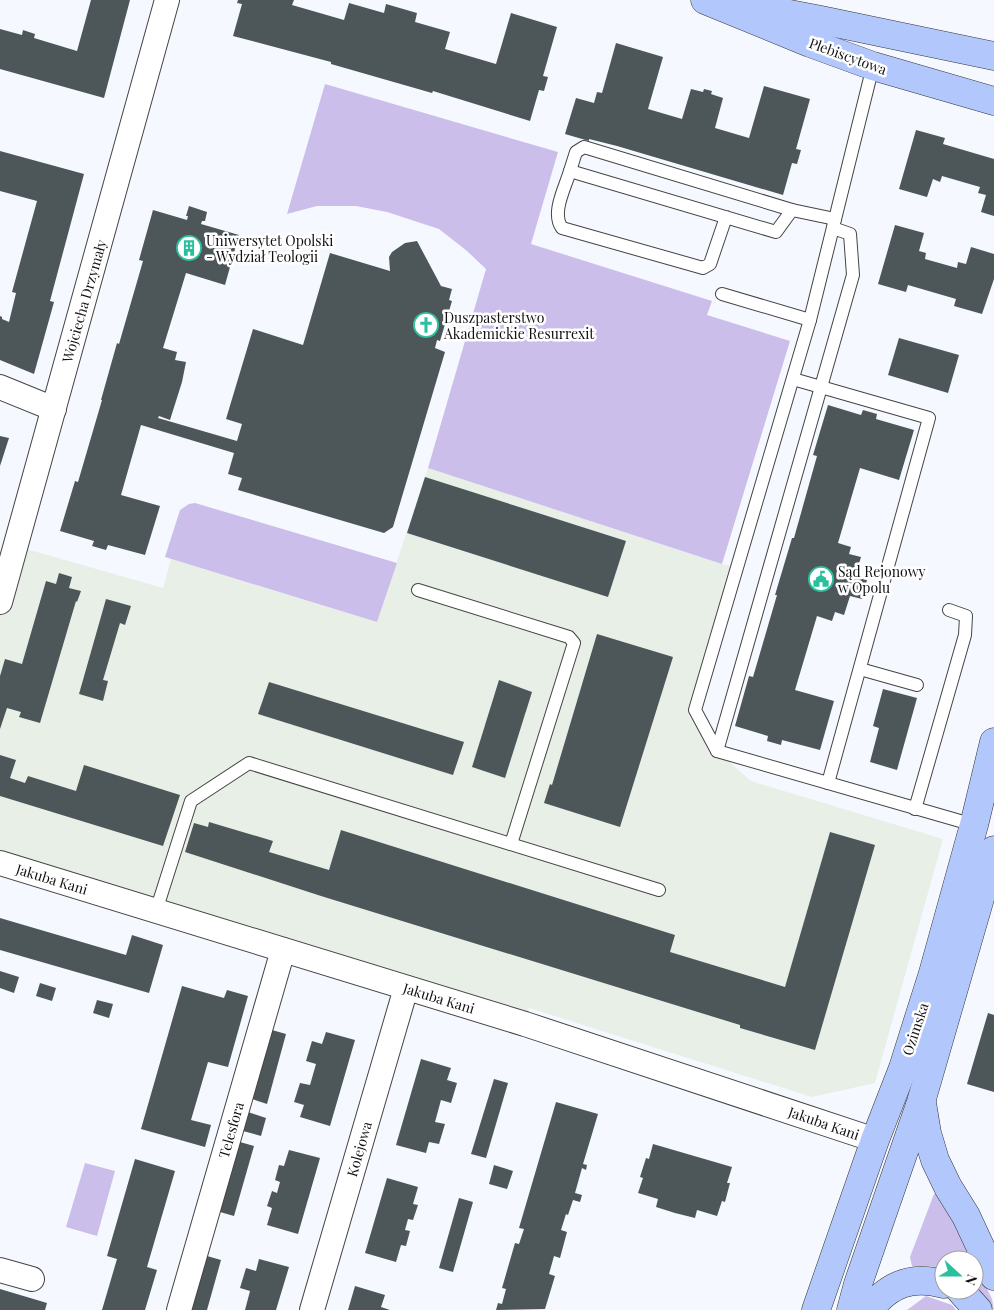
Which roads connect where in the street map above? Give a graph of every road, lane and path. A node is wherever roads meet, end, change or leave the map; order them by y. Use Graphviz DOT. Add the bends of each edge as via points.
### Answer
graph roads {
  1 [pos="167,0"];
  2 [pos="705,0"];
  3 [pos="714,0"];
  4 [pos="994,56"];
  5 [pos="873,66"];
  6 [pos="994,101"];
  7 [pos="570,171"];
  8 [pos="792,210"];
  9 [pos="726,217"];
  10 [pos="834,224"];
  11 [pos="722,294"];
  12 [pos="810,320"];
  13 [pos="793,378"];
  14 [pos="0,387"];
  15 [pos="820,387"];
  16 [pos="54,409"];
  17 [pos="418,590"];
  18 [pos="0,602"];
  19 [pos="949,610"];
  20 [pos="860,669"];
  21 [pos="918,685"];
  22 [pos="994,742"];
  23 [pos="717,751"];
  24 [pos="828,783"];
  25 [pos="915,809"];
  26 [pos="974,826"];
  27 [pos="511,844"];
  28 [pos="994,850"];
  29 [pos="0,863"];
  30 [pos="659,890"];
  31 [pos="156,911"];
  32 [pos="283,950"];
  33 [pos="406,988"];
  34 [pos="921,1102"];
  35 [pos="875,1140"];
  36 [pos="0,1270"];
  37 [pos="994,1276"];
  38 [pos="32,1279"];
  39 [pos="934,1281"];
  40 [pos="969,1300"];
  41 [pos="179,1310"];
  42 [pos="312,1310"];
  43 [pos="816,1310"];
  44 [pos="851,1310"];
  45 [pos="869,1310"];
  46 [pos="978,1310"];
  1 -- 16 [label="street, Wojciecha Drzymały"];
  2 -- 5 [label="main road, Plebiscytowa"];
  3 -- 4 [label="main road, Plebiscytowa"];
  5 -- 6 [label="main road, Plebiscytowa"];
  5 -- 10 [label="lane"];
  7 -- 8 [label="lane" via="576,152 584,146"];
  7 -- 9 [label="lane"];
  7 -- 9 [label="lane" via="557,214 562,228 703,268 710,264"];
  8 -- 9 [label="lane" via="776,232"];
  8 -- 10 [label="lane"];
  10 -- 12 [label="lane"];
  10 -- 15 [label="lane" via="850,234 853,275"];
  11 -- 12 [label="lane"];
  12 -- 13 [label="lane"];
  13 -- 15 [label="lane"];
  13 -- 23 [label="lane" via="695,710"];
  14 -- 16 [label="street"];
  15 -- 20 [label="lane" via="929,418"];
  15 -- 23 [label="lane"];
  16 -- 18 [label="street, Wojciecha Drzymały"];
  17 -- 27 [label="lane" via="569,636 574,643"];
  19 -- 25 [label="lane" via="966,616 964,635"];
  20 -- 21 [label="lane"];
  20 -- 24 [label="lane"];
  22 -- 26 [label="main road, Ozimska"];
  23 -- 24 [label="lane"];
  24 -- 25 [label="lane"];
  25 -- 26 [label="lane"];
  26 -- 35 [label="main road, Ozimska" via="933,973 903,1068"];
  27 -- 30 [label="lane"];
  27 -- 31 [label="lane" via="249,763 192,801"];
  28 -- 34 [label="main road, Ozimska"];
  29 -- 31 [label="street, Jakuba Kani"];
  31 -- 32 [label="street, Jakuba Kani"];
  32 -- 33 [label="street, Jakuba Kani"];
  32 -- 41 [label="street, Telesfora"];
  33 -- 35 [label="street, Jakuba Kani"];
  33 -- 42 [label="street, Kolejowa"];
  34 -- 37 [label="main road" via="935,1160"];
  34 -- 44 [label="main road, Ozimska"];
  35 -- 43 [label="main road, Ozimska"];
  36 -- 38 [label="street"];
  39 -- 45 [label="main road" via="898,1284"];
  40 -- 46 [label="main road"];
}
